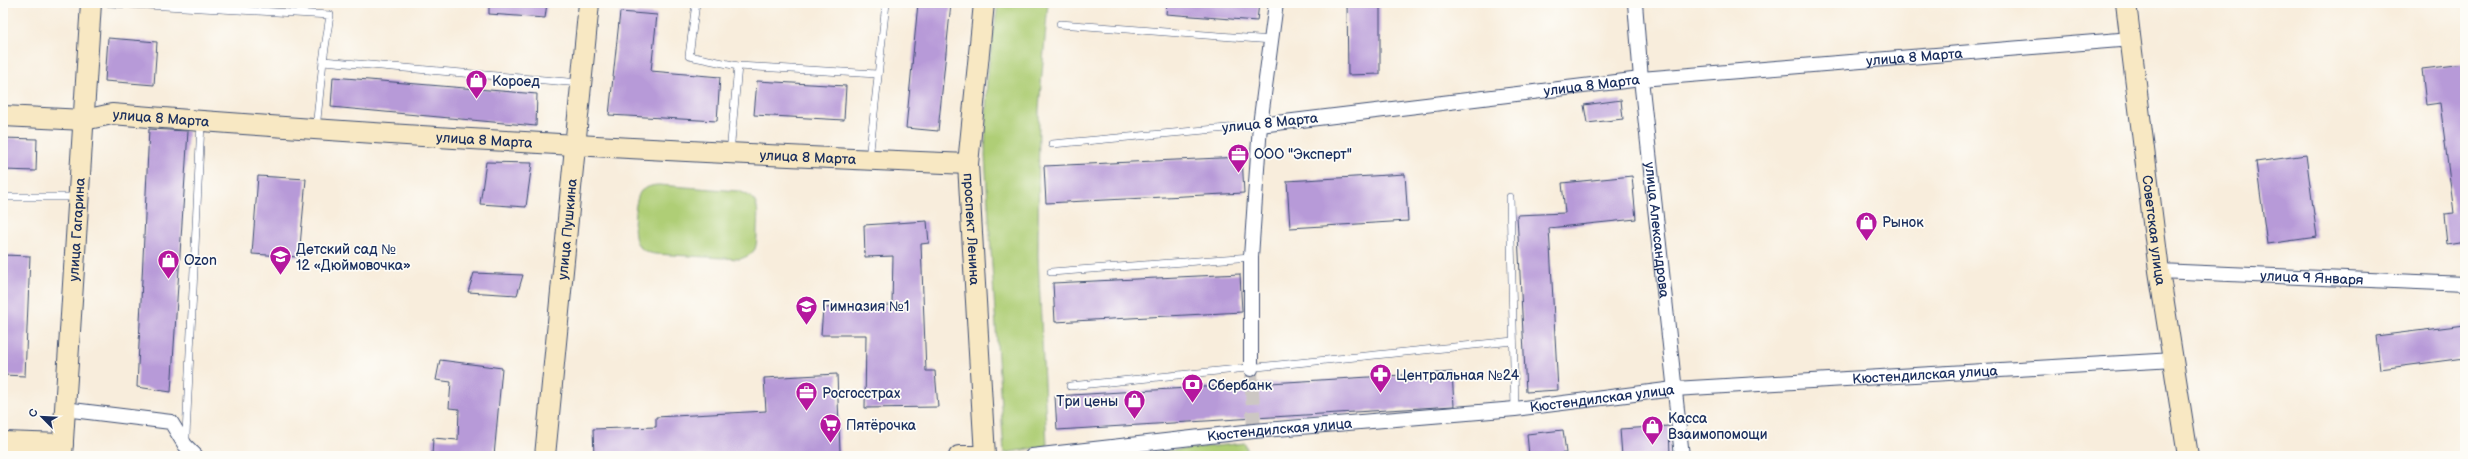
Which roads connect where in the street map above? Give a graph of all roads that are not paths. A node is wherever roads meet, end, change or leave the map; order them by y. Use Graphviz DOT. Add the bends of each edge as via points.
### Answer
graph roads {
  1 [pos="91,3"];
  2 [pos="110,3"];
  3 [pos="589,3"];
  4 [pos="696,3"];
  5 [pos="886,3"];
  6 [pos="984,3"];
  7 [pos="1276,3"];
  8 [pos="1635,3"];
  9 [pos="2126,3"];
  10 [pos="1060,24"];
  11 [pos="2132,39"];
  12 [pos="1273,40"];
  13 [pos="323,61"];
  14 [pos="738,66"];
  15 [pos="877,74"];
  16 [pos="1641,78"];
  17 [pos="582,83"];
  18 [pos="3,116"];
  19 [pos="84,120"];
  20 [pos="201,121"];
  21 [pos="1260,125"];
  22 [pos="315,130"];
  23 [pos="1052,144"];
  24 [pos="577,146"];
  25 [pos="730,153"];
  26 [pos="869,160"];
  27 [pos="968,164"];
  28 [pos="3,197"];
  29 [pos="79,197"];
  30 [pos="1510,197"];
  31 [pos="1251,257"];
  32 [pos="2159,271"];
  33 [pos="1051,272"];
  34 [pos="2465,284"];
  35 [pos="1513,342"];
  36 [pos="2174,360"];
  37 [pos="1251,369"];
  38 [pos="1070,386"];
  39 [pos="1674,389"];
  40 [pos="64,409"];
  41 [pos="1515,409"];
  42 [pos="3,442"];
  43 [pos="62,450"];
  44 [pos="185,450"];
  45 [pos="196,456"];
  46 [pos="545,456"];
  47 [pos="959,456"];
  48 [pos="977,456"];
  49 [pos="985,456"];
  50 [pos="1032,456"];
  51 [pos="1682,456"];
  52 [pos="2188,456"];
  1 -- 19 [label="street, улица Гагарина"];
  2 -- 13 [label="lane" via="330,14"];
  3 -- 17 [label="street, улица Пушкина"];
  4 -- 14 [label="lane" via="689,56"];
  5 -- 15 [label="lane"];
  6 -- 27 [label="street, проспект Ленина"];
  7 -- 12 [label="street"];
  8 -- 16 [label="street, улица Александрова"];
  9 -- 11 [label="street, Советская улица"];
  10 -- 12 [label="lane"];
  11 -- 16 [label="street, улица 8 Марта"];
  11 -- 32 [label="street, Советская улица"];
  12 -- 21 [label="street"];
  13 -- 17 [label="lane"];
  13 -- 22 [label="lane"];
  14 -- 15 [label="lane"];
  14 -- 25 [label="lane"];
  15 -- 26 [label="lane"];
  16 -- 21 [label="street, улица 8 Марта"];
  16 -- 39 [label="street, улица Александрова"];
  17 -- 24 [label="street, улица Пушкина"];
  18 -- 19 [label="street, улица 8 Марта"];
  19 -- 20 [label="street, улица 8 Марта" via="112,114"];
  19 -- 29 [label="street, улица Гагарина"];
  20 -- 22 [label="street, улица 8 Марта"];
  20 -- 44 [label="lane"];
  21 -- 23 [label="lane, улица 8 Марта"];
  21 -- 31 [label="street"];
  22 -- 24 [label="street, улица 8 Марта"];
  24 -- 25 [label="street, улица 8 Марта"];
  24 -- 46 [label="street, улица Пушкина"];
  25 -- 26 [label="street, улица 8 Марта"];
  26 -- 27 [label="street, улица 8 Марта"];
  27 -- 49 [label="street, проспект Ленина"];
  28 -- 29 [label="lane"];
  29 -- 40 [label="street, улица Гагарина"];
  30 -- 35 [label="lane"];
  31 -- 33 [label="lane"];
  31 -- 37 [label="street"];
  32 -- 34 [label="street, улица 9 Января"];
  32 -- 36 [label="street, Советская улица"];
  35 -- 37 [label="lane"];
  35 -- 41 [label="lane"];
  36 -- 39 [label="street, Кюстендилская улица"];
  36 -- 52 [label="street, Советская улица"];
  37 -- 38 [label="lane"];
  39 -- 41 [label="street, Кюстендилская улица"];
  39 -- 51 [label="street, улица Александрова"];
  40 -- 43 [label="street, улица Гагарина"];
  40 -- 44 [label="street" via="171,422"];
  41 -- 50 [label="street, Кюстендилская улица" via="1254,431"];
  42 -- 43 [label="street"];
  44 -- 45 [label="street"];
  47 -- 48 [label="street"];
}
